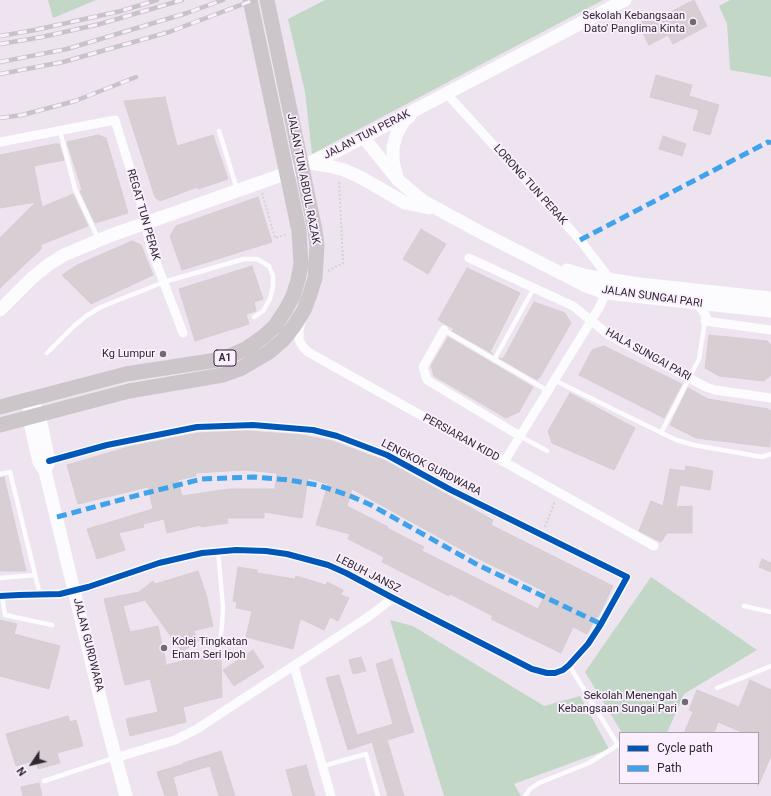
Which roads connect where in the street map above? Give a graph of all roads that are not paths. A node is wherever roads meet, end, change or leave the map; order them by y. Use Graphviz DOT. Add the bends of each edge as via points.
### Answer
graph roads {
  1 [pos="250,0"];
  2 [pos="266,0"];
  3 [pos="625,0"];
  4 [pos="447,94"];
  5 [pos="414,111"];
  6 [pos="60,131"];
  7 [pos="219,131"];
  8 [pos="364,138"];
  9 [pos="0,142"];
  10 [pos="310,163"];
  11 [pos="398,180"];
  12 [pos="237,190"];
  13 [pos="299,191"];
  14 [pos="443,210"];
  15 [pos="145,222"];
  16 [pos="98,240"];
  17 [pos="469,258"];
  18 [pos="539,261"];
  19 [pos="610,279"];
  20 [pos="164,282"];
  21 [pos="534,288"];
  22 [pos="606,293"];
  23 [pos="771,298"];
  24 [pos="697,303"];
  25 [pos="0,310"];
  26 [pos="304,310"];
  27 [pos="771,311"];
  28 [pos="254,317"];
  29 [pos="591,321"];
  30 [pos="705,321"];
  31 [pos="444,330"];
  32 [pos="771,330"];
  33 [pos="182,333"];
  34 [pos="47,353"];
  35 [pos="494,360"];
  36 [pos="689,378"];
  37 [pos="554,380"];
  38 [pos="548,391"];
  39 [pos="771,398"];
  40 [pos="30,399"];
  41 [pos="0,407"];
  42 [pos="34,416"];
  43 [pos="0,425"];
  44 [pos="661,433"];
  45 [pos="520,436"];
  46 [pos="547,451"];
  47 [pos="771,454"];
  48 [pos="504,462"];
  49 [pos="47,466"];
  50 [pos="0,474"];
  51 [pos="654,546"];
  52 [pos="218,551"];
  53 [pos="35,575"];
  54 [pos="0,578"];
  55 [pos="74,591"];
  56 [pos="40,595"];
  57 [pos="1,596"];
  58 [pos="393,598"];
  59 [pos="744,606"];
  60 [pos="771,612"];
  61 [pos="52,626"];
  62 [pos="219,650"];
  63 [pos="569,665"];
  64 [pos="294,666"];
  65 [pos="771,666"];
  66 [pos="717,688"];
  67 [pos="619,746"];
  68 [pos="116,758"];
  69 [pos="323,766"];
  70 [pos="44,781"];
  71 [pos="126,796"];
  72 [pos="331,796"];
  73 [pos="378,796"];
  74 [pos="525,796"];
  1 -- 13 [label="main road, JALAN TUN ABDUL RAZAK / A1"];
  2 -- 13 [label="main road, JALAN TUN ABDUL RAZAK / A1"];
  3 -- 4 [label="main road, JALAN TUN PERAK"];
  4 -- 5 [label="main road, JALAN TUN PERAK"];
  4 -- 19 [label="street, LORONG TUN PERAK" via="580,240"];
  5 -- 8 [label="main road, JALAN TUN PERAK"];
  5 -- 11 [label="main road" via="404,121 393,147 393,161"];
  6 -- 9 [label="street"];
  6 -- 15 [label="street, REGAT TUN PERAK" via="115,120"];
  6 -- 16 [label="lane" via="75,189"];
  7 -- 12 [label="lane"];
  8 -- 10 [label="main road, JALAN TUN PERAK"];
  8 -- 11 [label="main road, JALAN SUNGAI PARI"];
  10 -- 12 [label="main road, JALAN TUN PERAK"];
  10 -- 14 [label="main road" via="338,168 360,177 405,203"];
  11 -- 14 [label="main road, JALAN SUNGAI PARI" via="419,198"];
  12 -- 15 [label="main road, JALAN TUN PERAK"];
  13 -- 26 [label="main road, JALAN TUN ABDUL RAZAK / A1" via="315,230 317,246 312,289"];
  13 -- 40 [label="main road, JALAN TUN ABDUL RAZAK / A1" via="301,264 298,280 285,311 275,326 263,337 248,348 217,360 126,374"];
  14 -- 18 [label="main road, JALAN SUNGAI PARI" via="480,232"];
  15 -- 16 [label="main road, JALAN TUN PERAK"];
  15 -- 20 [label="street, REGAT TUN PERAK" via="151,249"];
  16 -- 25 [label="main road, JALAN TUN PERAK" via="48,265"];
  17 -- 21 [label="street, HALA SUNGAI PARI"];
  18 -- 19 [label="main road, JALAN SUNGAI PARI" via="587,276"];
  18 -- 22 [label="main road, JALAN SUNGAI PARI" via="586,286"];
  19 -- 22 [label="street"];
  19 -- 23 [label="main road, JALAN SUNGAI PARI"];
  20 -- 28 [label="lane" via="244,258 257,259 269,266 273,276 273,287 263,311"];
  20 -- 33 [label="street, REGAT TUN PERAK"];
  20 -- 34 [label="lane" via="86,316"];
  21 -- 29 [label="street, HALA SUNGAI PARI" via="573,306"];
  21 -- 35 [label="lane"];
  22 -- 24 [label="main road, JALAN SUNGAI PARI"];
  22 -- 29 [label="street"];
  24 -- 27 [label="main road, JALAN SUNGAI PARI"];
  24 -- 30 [label="street" via="706,316"];
  26 -- 42 [label="main road, JALAN TUN ABDUL RAZAK / A1" via="294,326 269,352 240,369 129,391"];
  26 -- 48 [label="street, PERSIARAN KIDD" via="299,336 301,344 308,352"];
  29 -- 36 [label="street, HALA SUNGAI PARI" via="609,335"];
  29 -- 37 [label="street"];
  30 -- 32 [label="street"];
  30 -- 36 [label="lane" via="699,359"];
  31 -- 35 [label="lane"];
  31 -- 45 [label="street" via="423,367 427,380"];
  35 -- 38 [label="lane"];
  36 -- 39 [label="street, HALA SUNGAI PARI" via="715,390"];
  36 -- 44 [label="lane"];
  37 -- 38 [label="street"];
  37 -- 44 [label="lane"];
  38 -- 45 [label="street"];
  40 -- 41 [label="main road, JALAN TUN ABDUL RAZAK / A1"];
  40 -- 42 [label="main road, JALAN GURDWARA"];
  42 -- 43 [label="main road, JALAN TUN ABDUL RAZAK / A1"];
  42 -- 49 [label="main road, JALAN GURDWARA"];
  44 -- 47 [label="lane" via="694,445 762,457"];
  45 -- 46 [label="lane"];
  45 -- 48 [label="street"];
  48 -- 51 [label="street, PERSIARAN KIDD"];
  49 -- 55 [label="main road, JALAN GURDWARA"];
  49 -- 63 [label="street, LENGKOK GURDWARA" via="108,445 197,427 253,425 313,430 387,455 451,490 626,577 601,624 588,644"];
  50 -- 53 [label="lane" via="10,472"];
  52 -- 55 [label="street, LEBUH JANSZ" via="182,557"];
  52 -- 58 [label="street, LEBUH JANSZ" via="266,551 308,559 346,572"];
  52 -- 62 [label="lane" via="223,607"];
  53 -- 54 [label="lane"];
  53 -- 56 [label="lane"];
  55 -- 56 [label="street, LEBUH JANSZ"];
  55 -- 68 [label="main road, JALAN GURDWARA"];
  56 -- 57 [label="street, LEBUH JANSZ"];
  57 -- 61 [label="lane" via="5,615"];
  58 -- 63 [label="street, LEBUH JANSZ" via="539,672 555,673"];
  58 -- 64 [label="street"];
  59 -- 60 [label="lane"];
  63 -- 67 [label="lane"];
  64 -- 68 [label="street" via="185,735"];
  64 -- 69 [label="street"];
  65 -- 66 [label="lane"];
  67 -- 74 [label="lane" via="589,763 539,783"];
  68 -- 70 [label="lane"];
  68 -- 71 [label="main road, JALAN GURDWARA"];
  69 -- 72 [label="street"];
  69 -- 73 [label="lane" via="366,754"];
}
